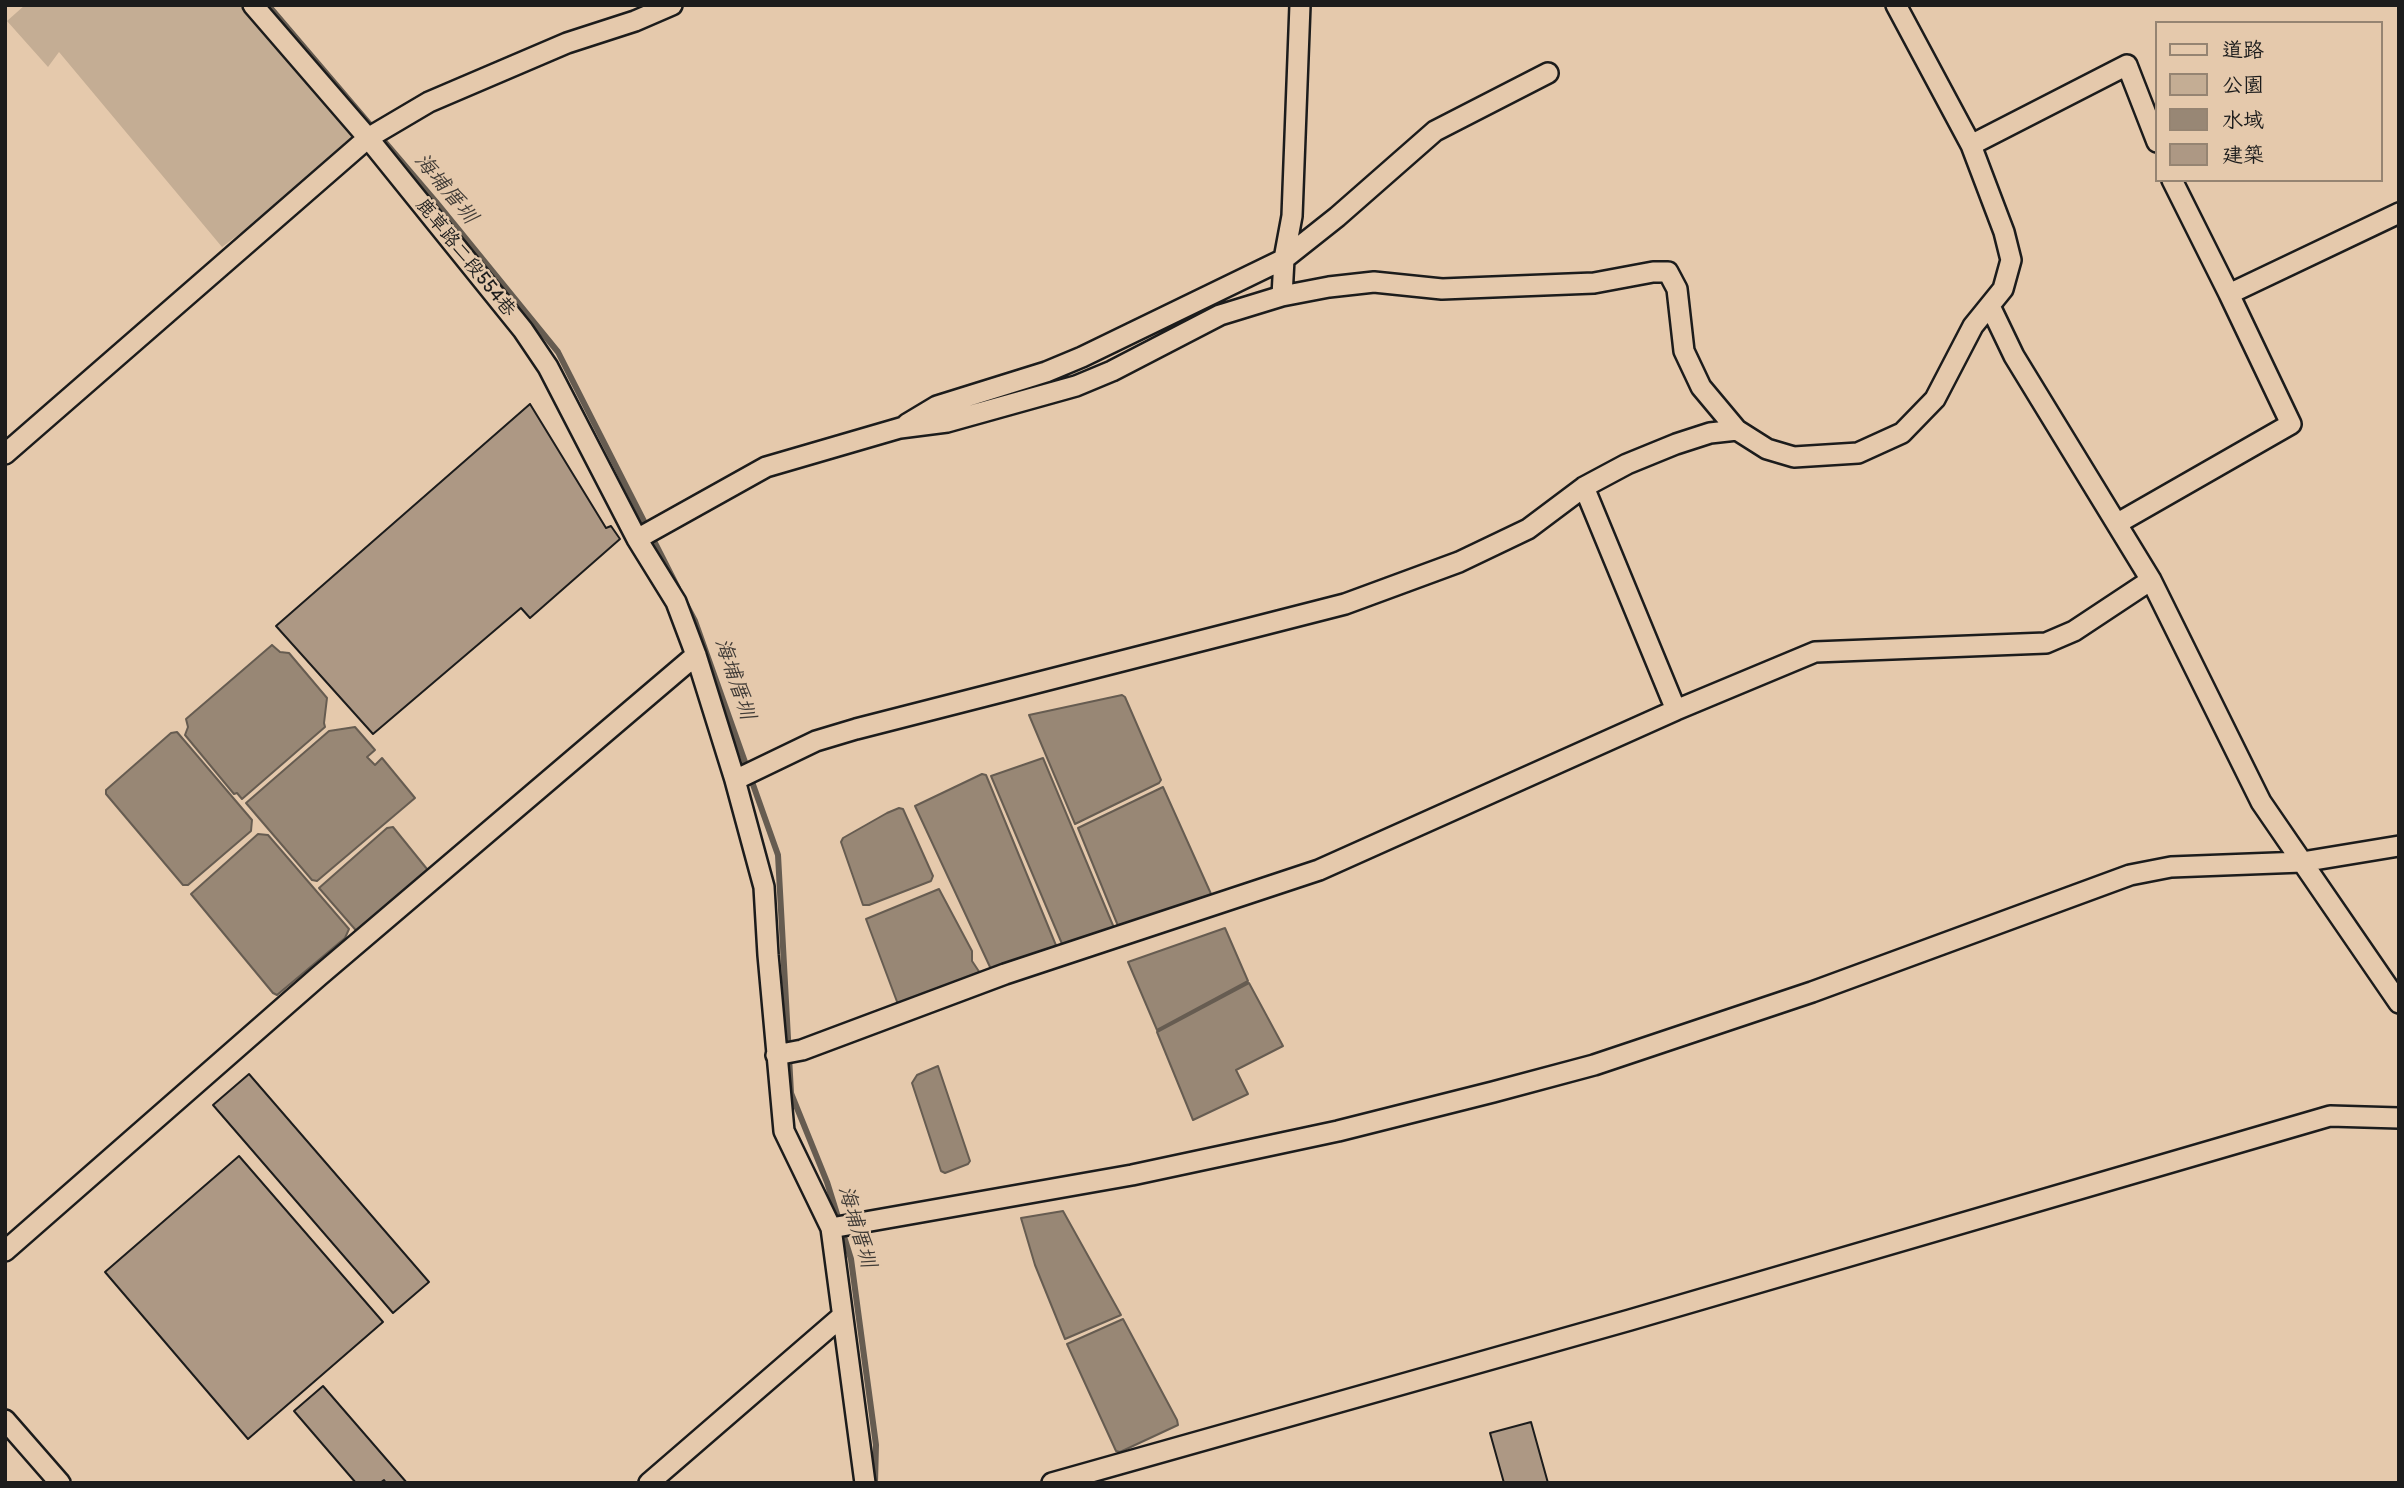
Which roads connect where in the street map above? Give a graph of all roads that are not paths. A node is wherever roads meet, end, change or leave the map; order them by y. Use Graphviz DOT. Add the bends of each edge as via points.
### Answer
graph roads {
  1 [pos="253,5"];
  2 [pos="672,5"];
  3 [pos="1300,5"];
  4 [pos="1896,5"];
  5 [pos="637,13"];
  6 [pos="1548,73"];
  7 [pos="368,138"];
  8 [pos="2156,139"];
  9 [pos="1971,145"];
  10 [pos="2173,182"];
  11 [pos="2399,213"];
  12 [pos="1284,259"];
  13 [pos="2229,294"];
  14 [pos="1282,296"];
  15 [pos="1990,306"];
  16 [pos="900,428"];
  17 [pos="1737,430"];
  18 [pos="5,454"];
  19 [pos="1584,487"];
  20 [pos="2118,523"];
  21 [pos="637,539"];
  22 [pos="2151,580"];
  23 [pos="696,655"];
  24 [pos="1676,710"];
  25 [pos="735,780"];
  26 [pos="2399,846"];
  27 [pos="2302,862"];
  28 [pos="2399,1003"];
  29 [pos="776,1055"];
  30 [pos="2399,1118"];
  31 [pos="831,1228"];
  32 [pos="5,1251"];
  33 [pos="841,1317"];
  34 [pos="5,1420"];
  35 [pos="60,1483"];
  36 [pos="649,1483"];
  37 [pos="865,1483"];
  38 [pos="1052,1483"];
  1 -- 7 [label="street, 鹿草路二段554巷"];
  2 -- 5 [label="street"];
  3 -- 12 [label="street" via="1292,216"];
  4 -- 9 [label="street"];
  5 -- 7 [label="street" via="429,102"];
  6 -- 12 [label="street" via="1435,131"];
  7 -- 18 [label="street"];
  7 -- 21 [label="street, 鹿草路二段554巷" via="548,367"];
  8 -- 9 [label="street" via="2127,65"];
  9 -- 15 [label="street" via="2011,260 2003,289"];
  10 -- 13 [label="street"];
  11 -- 13 [label="street"];
  12 -- 14 [label="street"];
  12 -- 16 [label="street" via="1083,357 937,406"];
  13 -- 20 [label="street" via="2291,424"];
  14 -- 16 [label="street" via="1220,315 1076,386 947,422"];
  14 -- 17 [label="street" via="1374,282 1442,289 1594,283 1668,272 1677,289 1684,351 1701,387"];
  15 -- 17 [label="street" via="1973,326 1935,399 1902,433 1858,453 1794,457 1767,449"];
  15 -- 20 [label="street" via="2014,356"];
  16 -- 21 [label="street" via="766,467"];
  17 -- 19 [label="street" via="1676,444"];
  19 -- 24 [label="street"];
  19 -- 25 [label="street" via="1528,529 1459,562 1345,604 856,729 816,741"];
  20 -- 22 [label="street"];
  21 -- 23 [label="street, 鹿草路二段554巷" via="676,602"];
  22 -- 24 [label="street" via="2074,631 2046,643 1815,652"];
  22 -- 27 [label="street" via="2261,802"];
  23 -- 25 [label="street, 鹿草路二段554巷"];
  23 -- 32 [label="street" via="318,976"];
  24 -- 29 [label="street" via="1319,870 1005,974 802,1050"];
  25 -- 29 [label="street, 鹿草路二段554巷" via="764,887"];
  26 -- 27 [label="street"];
  27 -- 28 [label="street"];
  27 -- 31 [label="street" via="2171,867 2130,875 1812,992 1581,1068 1338,1132 1132,1175"];
  29 -- 31 [label="street, 鹿草路二段554巷" via="784,1131"];
  30 -- 38 [label="street" via="2330,1116"];
  31 -- 33 [label="street, 鹿草路二段554巷"];
  33 -- 36 [label="street"];
  33 -- 37 [label="street, 鹿草路二段554巷"];
  34 -- 35 [label="street"];
}
